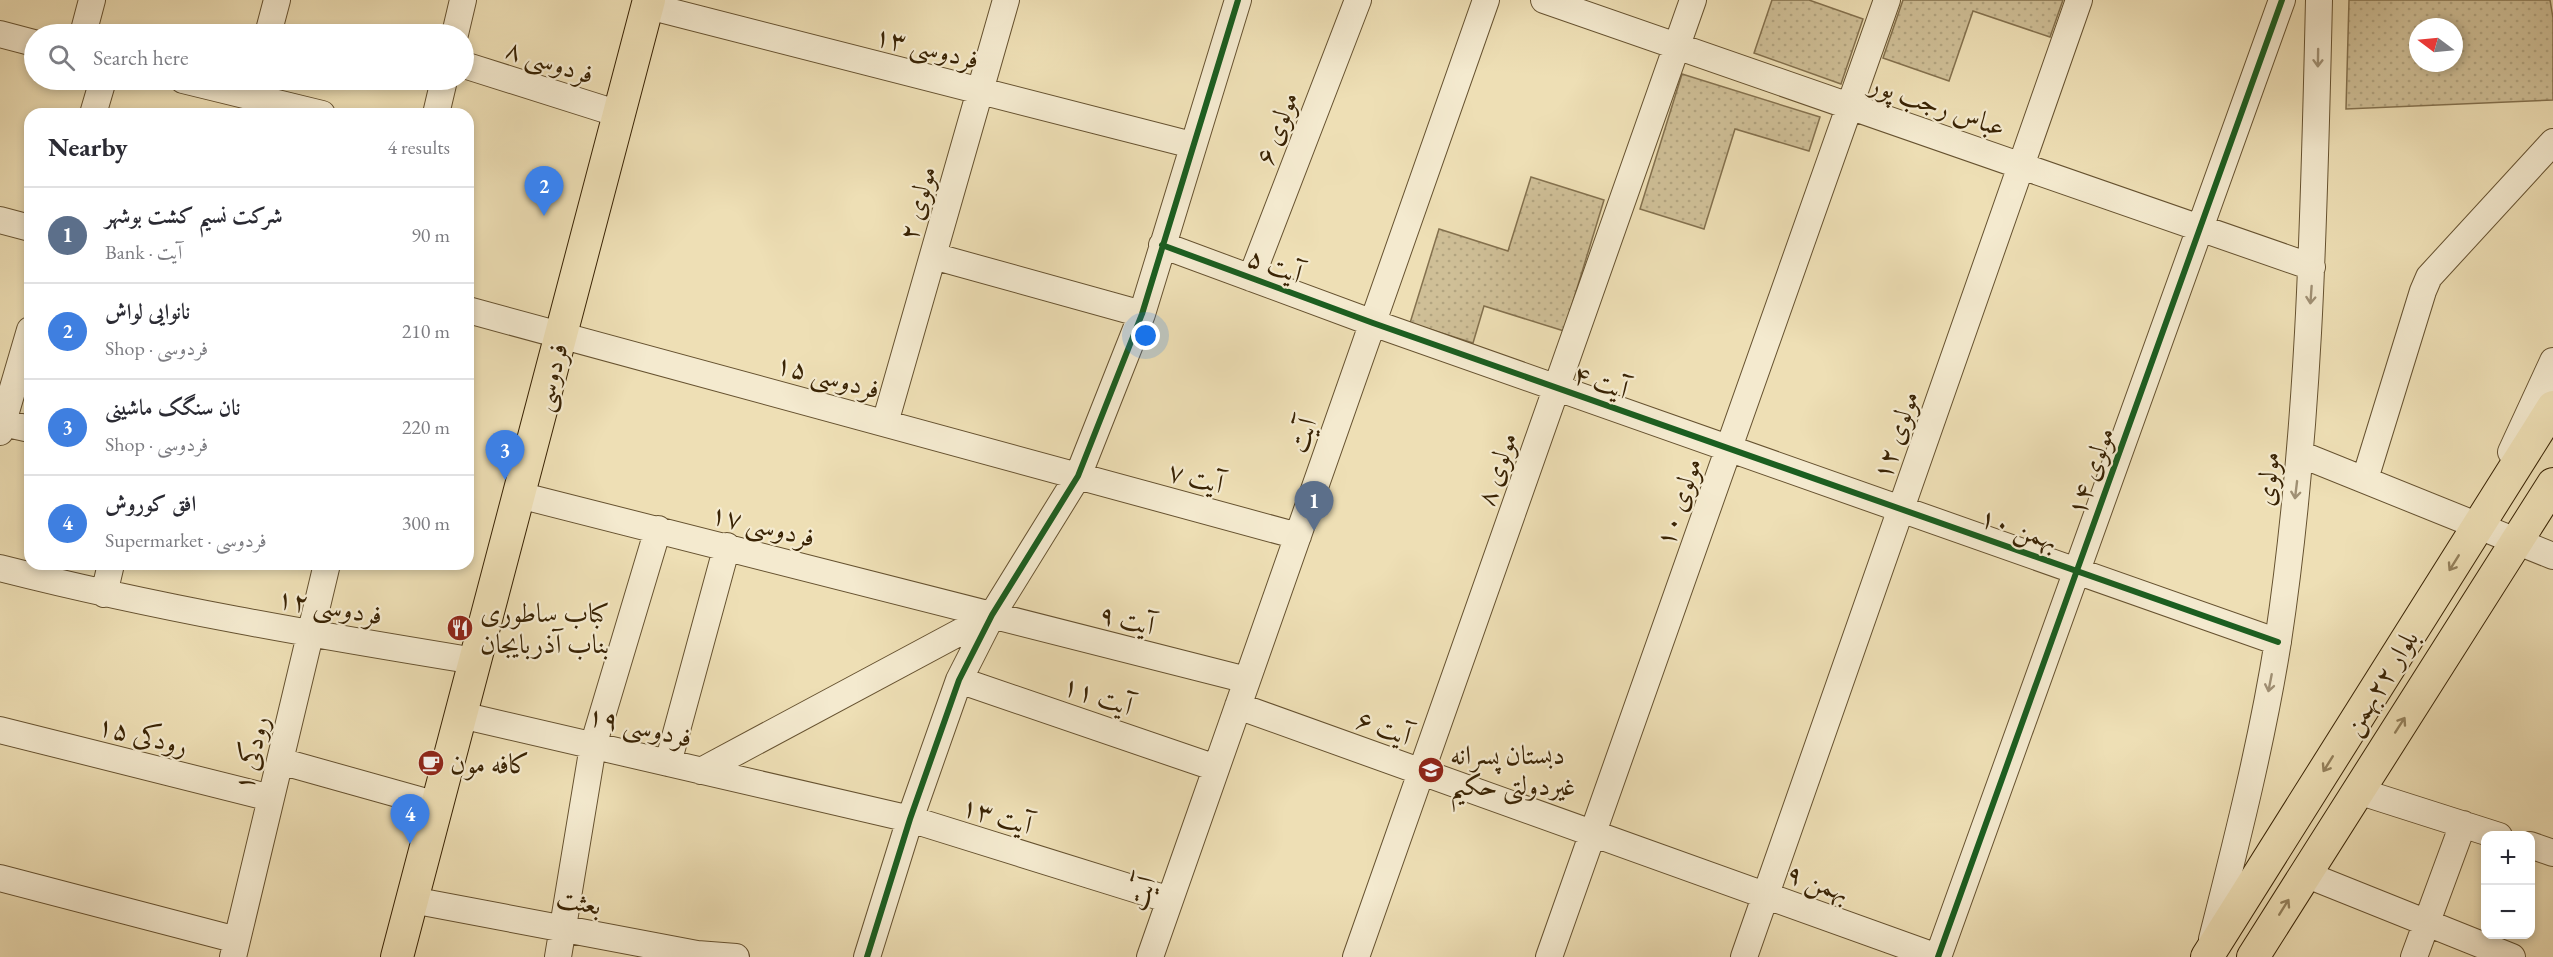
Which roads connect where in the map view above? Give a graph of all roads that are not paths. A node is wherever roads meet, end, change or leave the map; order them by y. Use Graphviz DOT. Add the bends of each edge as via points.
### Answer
graph roads {
  1 [pos="92,0"];
  2 [pos="277,0"];
  3 [pos="463,0"];
  4 [pos="1006,0"];
  5 [pos="1238,0"];
  6 [pos="1358,0"];
  7 [pos="1486,0"];
  8 [pos="1544,0"];
  9 [pos="1693,0"];
  10 [pos="1887,0"];
  11 [pos="2079,0"];
  12 [pos="2282,0"];
  13 [pos="2319,0"];
  14 [pos="649,2"];
  15 [pos="86,24"];
  16 [pos="271,24"];
  17 [pos="457,24"];
  18 [pos="0,34"];
  19 [pos="24,40"];
  20 [pos="1677,46"];
  21 [pos="474,68"];
  22 [pos="101,90"];
  23 [pos="259,90"];
  24 [pos="442,90"];
  25 [pos="980,91"];
  26 [pos="1850,106"];
  27 [pos="95,108"];
  28 [pos="306,108"];
  29 [pos="437,108"];
  30 [pos="619,114"];
  31 [pos="2553,142"];
  32 [pos="1192,145"];
  33 [pos="2021,166"];
  34 [pos="0,220"];
  35 [pos="24,226"];
  36 [pos="2199,228"];
  37 [pos="1162,245"];
  38 [pos="933,256"];
  39 [pos="2312,267"];
  40 [pos="1251,278"];
  41 [pos="474,311"];
  42 [pos="1142,314"];
  43 [pos="1373,323"];
  44 [pos="561,333"];
  45 [pos="24,349"];
  46 [pos="2553,361"];
  47 [pos="1556,388"];
  48 [pos="2553,407"];
  49 [pos="2,420"];
  50 [pos="885,423"];
  51 [pos="24,427"];
  52 [pos="1729,448"];
  53 [pos="2300,454"];
  54 [pos="1078,476"];
  55 [pos="1815,479"];
  56 [pos="2365,479"];
  57 [pos="2553,484"];
  58 [pos="519,495"];
  59 [pos="1901,509"];
  60 [pos="2477,526"];
  61 [pos="658,529"];
  62 [pos="1298,536"];
  63 [pos="2517,542"];
  64 [pos="727,546"];
  65 [pos="2553,556"];
  66 [pos="0,568"];
  67 [pos="110,570"];
  68 [pos="326,570"];
  69 [pos="2077,571"];
  70 [pos="104,594"];
  71 [pos="992,615"];
  72 [pos="310,634"];
  73 [pos="2278,642"];
  74 [pos="475,661"];
  75 [pos="959,680"];
  76 [pos="1247,680"];
  77 [pos="1238,706"];
  78 [pos="461,715"];
  79 [pos="0,730"];
  80 [pos="593,746"];
  81 [pos="280,761"];
  82 [pos="668,763"];
  83 [pos="1216,768"];
  84 [pos="701,771"];
  85 [pos="1421,772"];
  86 [pos="2358,790"];
  87 [pos="805,795"];
  88 [pos="271,798"];
  89 [pos="437,806"];
  90 [pos="910,819"];
  91 [pos="2463,824"];
  92 [pos="2484,831"];
  93 [pos="1593,834"];
  94 [pos="2535,847"];
  95 [pos="2553,853"];
  96 [pos="1679,865"];
  97 [pos="2305,874"];
  98 [pos="0,878"];
  99 [pos="1765,895"];
  100 [pos="412,900"];
  101 [pos="1170,900"];
  102 [pos="2427,924"];
  103 [pos="563,929"];
  104 [pos="235,948"];
  105 [pos="697,956"];
  106 [pos="397,957"];
  107 [pos="558,957"];
  108 [pos="736,957"];
  109 [pos="867,957"];
  110 [pos="1150,957"];
  111 [pos="1356,957"];
  112 [pos="1549,957"];
  113 [pos="1744,957"];
  114 [pos="1937,957"];
  115 [pos="2207,957"];
  116 [pos="2253,957"];
  117 [pos="2414,957"];
  118 [pos="2512,957"];
  1 -- 15 [label="street"];
  2 -- 16 [label="street"];
  3 -- 17 [label="street"];
  4 -- 25 [label="street, مولوی ۲"];
  5 -- 32 [label="street"];
  6 -- 40 [label="street, مولوی ۶"];
  7 -- 43 [label="street, آیت"];
  8 -- 20 [label="street, عباس رجب پور"];
  9 -- 20 [label="street, مولوی ۸"];
  10 -- 26 [label="street, مولوی ۱۰"];
  11 -- 33 [label="street, مولوی ۱۲"];
  12 -- 36 [label="street, مولوی ۱۴"];
  13 -- 39 [label="street, مولوی, one-way"];
  14 -- 25 [label="street, فردوسی ۱۳"];
  14 -- 30 [label="main road, فردوسی"];
  18 -- 19 [label="street"];
  20 -- 26 [label="street, عباس رجب پور"];
  20 -- 47 [label="street, مولوی ۸"];
  21 -- 30 [label="street, فردوسی ۸"];
  22 -- 27 [label="street"];
  23 -- 28 [label="street"];
  24 -- 29 [label="street"];
  25 -- 32 [label="street, فردوسی ۱۳"];
  25 -- 38 [label="street, مولوی ۲"];
  26 -- 33 [label="street, عباس رجب پور"];
  26 -- 52 [label="street, مولوی ۱۰"];
  30 -- 44 [label="main road, فردوسی"];
  31 -- 56 [label="street" via="2429,277"];
  32 -- 37 [label="street"];
  33 -- 36 [label="street, عباس رجب پور"];
  33 -- 59 [label="street, مولوی ۱۲"];
  34 -- 35 [label="street"];
  36 -- 39 [label="street, عباس رجب پور"];
  36 -- 69 [label="street, مولوی ۱۴"];
  37 -- 40 [label="street, آیت ۵"];
  37 -- 42 [label="street"];
  38 -- 42 [label="street"];
  38 -- 50 [label="street, مولوی ۲"];
  39 -- 53 [label="street, مولوی, one-way"];
  40 -- 43 [label="street, آیت ۵"];
  41 -- 44 [label="street, فردوسی ۱۵"];
  42 -- 54 [label="street"];
  43 -- 47 [label="street, آیت ۴"];
  43 -- 62 [label="street, آیت"];
  44 -- 50 [label="street, فردوسی ۱۵"];
  44 -- 58 [label="main road, فردوسی"];
  45 -- 49 [label="street"];
  46 -- 60 [label="street"];
  47 -- 52 [label="street, آیت ۴"];
  47 -- 85 [label="street, مولوی ۸"];
  48 -- 60 [label="main road, بلوار ۲۲بهمن"];
  49 -- 51 [label="street"];
  50 -- 54 [label="street, فردوسی ۱۵"];
  52 -- 55 [label="street, آیت ۴"];
  52 -- 93 [label="street, مولوی ۱۰"];
  53 -- 56 [label="street"];
  53 -- 73 [label="street, مولوی, one-way"];
  54 -- 62 [label="street, آیت ۷"];
  54 -- 71 [label="street"];
  55 -- 59 [label="street, بهمن ۱۰"];
  56 -- 60 [label="street"];
  57 -- 63 [label="main road, بلوار ۲۲بهمن"];
  58 -- 61 [label="street, فردوسی ۱۷"];
  58 -- 74 [label="main road, فردوسی"];
  59 -- 69 [label="street, بهمن ۱۰"];
  59 -- 99 [label="street, مولوی ۱۲"];
  60 -- 63 [label="street"];
  60 -- 115 [label="main road, بلوار ۲۲بهمن, one-way"];
  61 -- 64 [label="street, فردوسی ۱۷"];
  61 -- 80 [label="street"];
  62 -- 76 [label="street, آیت"];
  63 -- 65 [label="street"];
  86 -- 63 [label="main road, بلوار ۲۲بهمن, one-way"];
  64 -- 71 [label="street, فردوسی ۱۷"];
  64 -- 82 [label="street"];
  66 -- 70 [label="street, فردوسی ۱۲"];
  67 -- 70 [label="street"];
  68 -- 72 [label="street, رودکی ۱"];
  69 -- 73 [label="street, بهمن ۱۰"];
  69 -- 114 [label="street, مولوی ۱۴"];
  70 -- 72 [label="street, فردوسی ۱۲"];
  71 -- 75 [label="street"];
  71 -- 76 [label="street, آیت ۹"];
  71 -- 84 [label="street"];
  72 -- 74 [label="street, فردوسی ۱۲"];
  72 -- 81 [label="street, رودکی ۱"];
  73 -- 115 [label="street, مولوی, one-way" via="2245,813"];
  74 -- 78 [label="main road, فردوسی"];
  75 -- 83 [label="street, آیت ۱۱"];
  75 -- 90 [label="street"];
  76 -- 77 [label="street, آیت"];
  77 -- 83 [label="street, آیت"];
  77 -- 85 [label="street, آیت ۶"];
  78 -- 80 [label="street, فردوسی ۱۹"];
  78 -- 89 [label="main road, فردوسی"];
  79 -- 88 [label="street, رودکی ۱۵"];
  80 -- 82 [label="street, فردوسی ۱۹"];
  80 -- 103 [label="street"];
  81 -- 88 [label="street, رودکی ۱"];
  81 -- 89 [label="street"];
  82 -- 84 [label="street, فردوسی ۱۹"];
  83 -- 101 [label="street, آیت"];
  84 -- 87 [label="street, فردوسی ۱۹"];
  85 -- 93 [label="street, آیت ۶"];
  85 -- 111 [label="street, مولوی ۸"];
  86 -- 91 [label="street"];
  86 -- 97 [label="main road, بلوار ۲۲بهمن"];
  87 -- 90 [label="street, آیت ۱۳"];
  88 -- 104 [label="street, رودکی ۱"];
  89 -- 100 [label="main road, فردوسی"];
  90 -- 101 [label="street, آیت ۱۳"];
  90 -- 109 [label="street"];
  91 -- 92 [label="street"];
  91 -- 102 [label="street"];
  93 -- 96 [label="street, آیت ۶"];
  93 -- 112 [label="street, مولوی ۱۰"];
  94 -- 95 [label="street"];
  96 -- 99 [label="street, بهمن ۹"];
  97 -- 102 [label="street"];
  116 -- 97 [label="main road, بلوار ۲۲بهمن, one-way"];
  98 -- 104 [label="street"];
  99 -- 113 [label="street, مولوی ۱۲"];
  99 -- 114 [label="street, بهمن ۹"];
  100 -- 103 [label="street, بعثت"];
  100 -- 106 [label="main road, فردوسی"];
  101 -- 110 [label="street, آیت"];
  102 -- 117 [label="street"];
  102 -- 118 [label="street"];
  103 -- 105 [label="street, بعثت"];
  103 -- 107 [label="street"];
  105 -- 108 [label="street, بعثت"];
}
